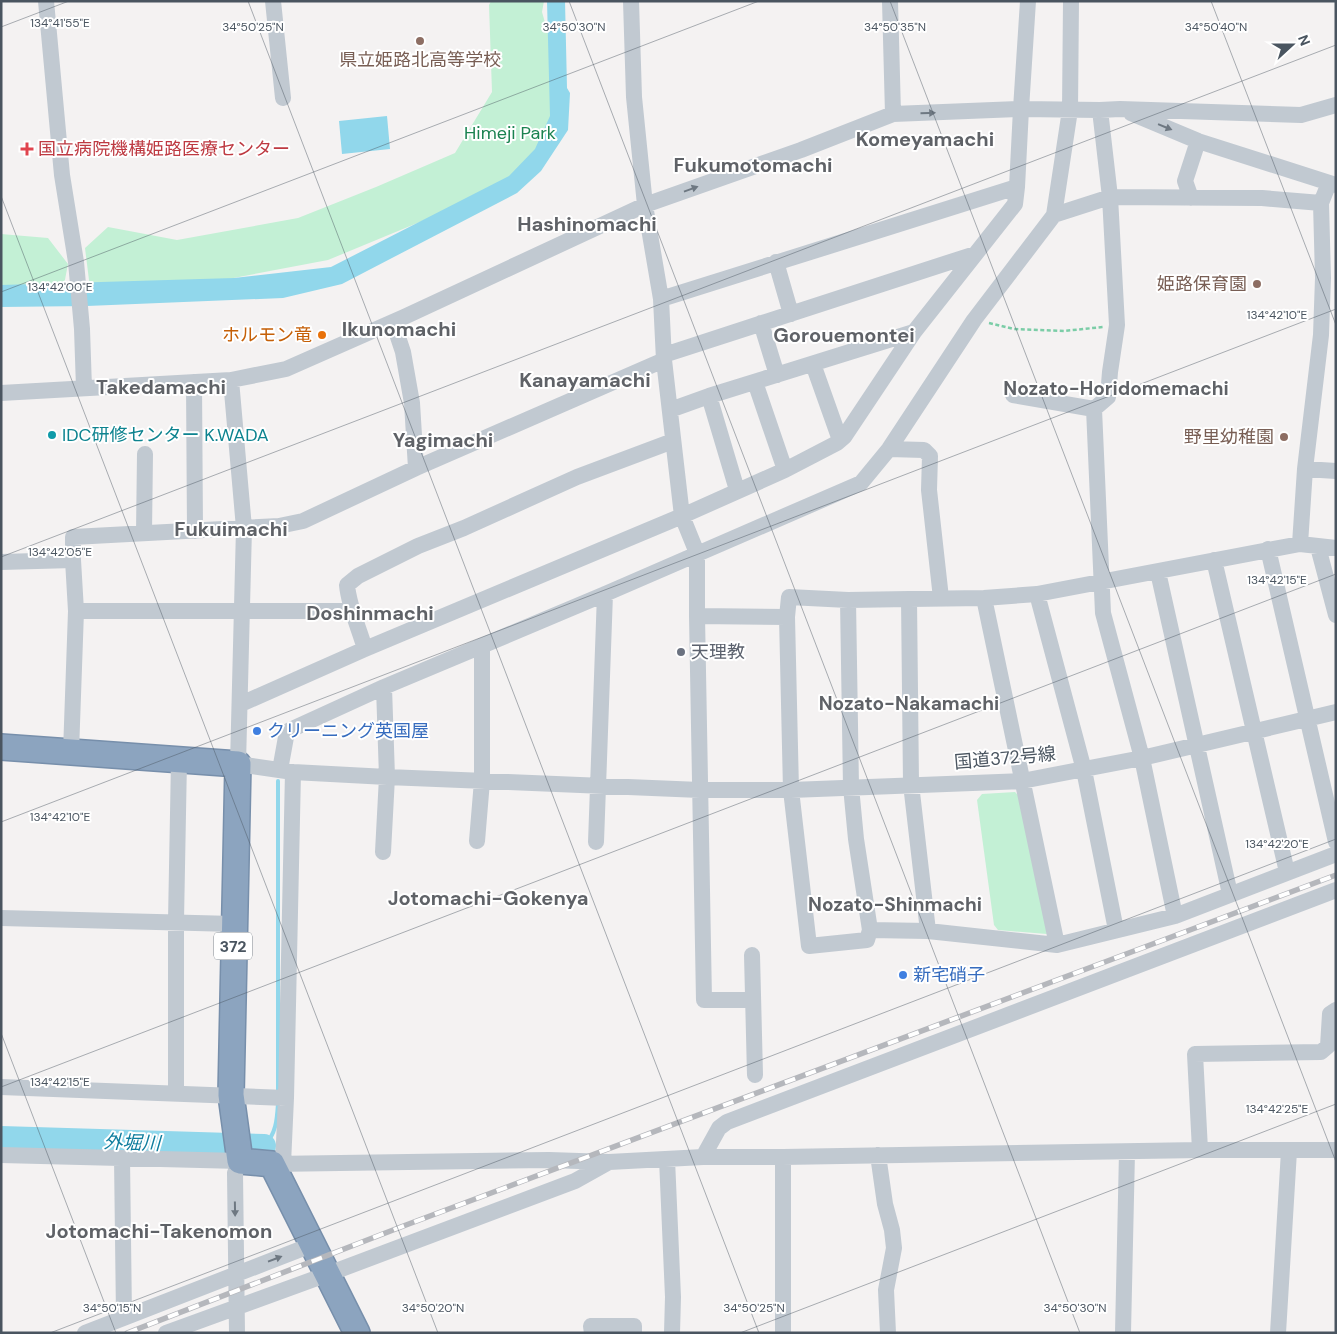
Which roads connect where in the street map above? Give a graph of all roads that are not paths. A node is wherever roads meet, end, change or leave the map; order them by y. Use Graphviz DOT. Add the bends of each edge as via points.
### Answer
graph roads {
  1 [pos="46,1"];
  2 [pos="273,1"];
  3 [pos="631,1"];
  4 [pos="890,1"];
  5 [pos="1028,1"];
  6 [pos="1071,1"];
  7 [pos="283,98"];
  8 [pos="1336,105"];
  9 [pos="1021,109"];
  10 [pos="1120,109"];
  11 [pos="1070,110"];
  12 [pos="1100,110"];
  13 [pos="893,114"];
  14 [pos="1198,141"];
  15 [pos="1332,184"];
  16 [pos="1018,187"];
  17 [pos="1110,197"];
  18 [pos="1191,198"];
  19 [pos="1322,203"];
  20 [pos="645,205"];
  21 [pos="1054,215"];
  22 [pos="975,254"];
  23 [pos="776,262"];
  24 [pos="661,299"];
  25 [pos="791,314"];
  26 [pos="393,322"];
  27 [pos="762,323"];
  28 [pos="914,332"];
  29 [pos="1328,336"];
  30 [pos="664,357"];
  31 [pos="813,364"];
  32 [pos="777,375"];
  33 [pos="231,380"];
  34 [pos="194,382"];
  35 [pos="755,382"];
  36 [pos="84,388"];
  37 [pos="1,394"];
  38 [pos="1013,395"];
  39 [pos="709,396"];
  40 [pos="670,410"];
  41 [pos="1094,410"];
  42 [pos="840,440"];
  43 [pos="673,441"];
  44 [pos="889,449"];
  45 [pos="145,454"];
  46 [pos="416,468"];
  47 [pos="1305,469"];
  48 [pos="785,470"];
  49 [pos="1336,471"];
  50 [pos="737,490"];
  51 [pos="682,516"];
  52 [pos="244,528"];
  53 [pos="195,531"];
  54 [pos="144,534"];
  55 [pos="1300,544"];
  56 [pos="1318,547"];
  57 [pos="1336,548"];
  58 [pos="1268,549"];
  59 [pos="697,553"];
  60 [pos="73,560"];
  61 [pos="1214,560"];
  62 [pos="1,562"];
  63 [pos="1158,572"];
  64 [pos="1102,581"];
  65 [pos="605,594"];
  66 [pos="1037,594"];
  67 [pos="941,598"];
  68 [pos="984,598"];
  69 [pos="908,599"];
  70 [pos="848,600"];
  71 [pos="76,611"];
  72 [pos="354,611"];
  73 [pos="242,612"];
  74 [pos="1336,615"];
  75 [pos="697,616"];
  76 [pos="788,617"];
  77 [pos="482,646"];
  78 [pos="365,649"];
  79 [pos="384,687"];
  80 [pos="241,704"];
  81 [pos="1336,712"];
  82 [pos="1307,718"];
  83 [pos="1253,732"];
  84 [pos="1197,744"];
  85 [pos="1,747"];
  86 [pos="71,752"];
  87 [pos="1142,758"];
  88 [pos="179,760"];
  89 [pos="238,764"];
  90 [pos="1084,770"];
  91 [pos="286,771"];
  92 [pos="387,777"];
  93 [pos="482,781"];
  94 [pos="1022,781"];
  95 [pos="911,784"];
  96 [pos="598,786"];
  97 [pos="851,787"];
  98 [pos="700,790"];
  99 [pos="791,790"];
  100 [pos="477,841"];
  101 [pos="596,842"];
  102 [pos="1336,842"];
  103 [pos="383,852"];
  104 [pos="1336,854"];
  105 [pos="1287,872"];
  106 [pos="1336,890"];
  107 [pos="1230,894"];
  108 [pos="1175,916"];
  109 [pos="1,918"];
  110 [pos="176,921"];
  111 [pos="234,924"];
  112 [pos="870,930"];
  113 [pos="1116,930"];
  114 [pos="928,931"];
  115 [pos="1057,945"];
  116 [pos="752,955"];
  117 [pos="752,1000"];
  118 [pos="1336,1010"];
  119 [pos="755,1075"];
  120 [pos="1,1087"];
  121 [pos="176,1093"];
  122 [pos="231,1095"];
  123 [pos="278,1098"];
  124 [pos="238,1146"];
  125 [pos="1200,1150"];
  126 [pos="1336,1150"];
  127 [pos="1289,1151"];
  128 [pos="1127,1152"];
  129 [pos="1,1155"];
  130 [pos="878,1155"];
  131 [pos="702,1157"];
  132 [pos="783,1157"];
  133 [pos="122,1158"];
  134 [pos="667,1158"];
  135 [pos="609,1162"];
  136 [pos="277,1164"];
  137 [pos="314,1244"];
  138 [pos="236,1274"];
  139 [pos="328,1274"];
  140 [pos="237,1306"];
  141 [pos="124,1317"];
  142 [pos="85,1333"];
  143 [pos="166,1333"];
  144 [pos="237,1333"];
  145 [pos="357,1333"];
  146 [pos="592,1333"];
  147 [pos="634,1333"];
  148 [pos="672,1333"];
  149 [pos="783,1333"];
  150 [pos="888,1333"];
  151 [pos="1123,1333"];
  152 [pos="1278,1333"];
  1 -- 36 [label="street" via="62,175 76,262"];
  2 -- 7 [label="street"];
  3 -- 20 [label="street" via="634,97"];
  4 -- 13 [label="street"];
  5 -- 9 [label="street"];
  6 -- 11 [label="street"];
  8 -- 10 [label="street" via="1301,115"];
  9 -- 11 [label="street"];
  13 -- 9 [label="street, one-way"];
  9 -- 16 [label="street"];
  10 -- 12 [label="street"];
  10 -- 14 [label="street, one-way"];
  11 -- 12 [label="street"];
  11 -- 21 [label="street"];
  12 -- 17 [label="street"];
  20 -- 13 [label="street, one-way"];
  14 -- 15 [label="street"];
  14 -- 18 [label="street" via="1185,180"];
  15 -- 19 [label="street"];
  16 -- 22 [label="street" via="1014,204"];
  16 -- 23 [label="street"];
  17 -- 18 [label="street"];
  17 -- 21 [label="street"];
  17 -- 41 [label="street" via="1117,325 1108,397"];
  18 -- 19 [label="street" via="1262,198"];
  19 -- 29 [label="street" via="1322,278"];
  20 -- 24 [label="street"];
  20 -- 26 [label="street"];
  21 -- 44 [label="street" via="974,320"];
  22 -- 25 [label="street"];
  22 -- 28 [label="street"];
  23 -- 24 [label="street"];
  23 -- 25 [label="street"];
  24 -- 30 [label="street"];
  25 -- 27 [label="street"];
  26 -- 33 [label="street" via="286,369"];
  26 -- 46 [label="street" via="403,352 412,403"];
  27 -- 30 [label="street"];
  27 -- 32 [label="street"];
  28 -- 31 [label="street"];
  28 -- 42 [label="street"];
  29 -- 47 [label="street"];
  30 -- 40 [label="street"];
  30 -- 46 [label="street"];
  31 -- 32 [label="street"];
  31 -- 42 [label="street"];
  32 -- 35 [label="street"];
  33 -- 34 [label="street"];
  33 -- 52 [label="street"];
  34 -- 36 [label="street"];
  34 -- 53 [label="street"];
  35 -- 39 [label="street"];
  35 -- 48 [label="street"];
  36 -- 37 [label="street"];
  38 -- 41 [label="street"];
  39 -- 40 [label="street"];
  39 -- 50 [label="street"];
  40 -- 43 [label="street"];
  41 -- 64 [label="street"];
  42 -- 48 [label="street"];
  43 -- 51 [label="street"];
  43 -- 72 [label="street" via="577,477 418,546 358,576 348,586"];
  44 -- 59 [label="street" via="862,483"];
  44 -- 67 [label="street" via="924,450 930,456 929,490"];
  45 -- 54 [label="street"];
  46 -- 52 [label="street" via="303,521"];
  47 -- 49 [label="street"];
  47 -- 55 [label="street"];
  48 -- 50 [label="street"];
  50 -- 51 [label="street"];
  51 -- 59 [label="street"];
  51 -- 78 [label="street"];
  52 -- 53 [label="street"];
  52 -- 73 [label="street"];
  53 -- 54 [label="street"];
  54 -- 60 [label="street" via="73,537"];
  55 -- 56 [label="street"];
  55 -- 58 [label="street"];
  56 -- 57 [label="street"];
  56 -- 74 [label="street"];
  58 -- 61 [label="street"];
  58 -- 82 [label="street"];
  59 -- 65 [label="street"];
  59 -- 75 [label="street"];
  60 -- 62 [label="street"];
  60 -- 71 [label="street"];
  61 -- 63 [label="street"];
  61 -- 83 [label="street"];
  63 -- 64 [label="street"];
  63 -- 84 [label="street"];
  64 -- 66 [label="street"];
  64 -- 87 [label="street" via="1103,613"];
  65 -- 77 [label="street"];
  65 -- 96 [label="street"];
  66 -- 68 [label="street"];
  66 -- 90 [label="street"];
  67 -- 68 [label="street"];
  67 -- 69 [label="street"];
  68 -- 94 [label="street"];
  69 -- 70 [label="street"];
  69 -- 95 [label="street"];
  70 -- 76 [label="street" via="789,597"];
  70 -- 97 [label="street"];
  71 -- 73 [label="street"];
  71 -- 86 [label="street"];
  72 -- 73 [label="street"];
  72 -- 78 [label="street"];
  73 -- 80 [label="street"];
  75 -- 76 [label="street"];
  75 -- 98 [label="street"];
  76 -- 99 [label="street"];
  77 -- 79 [label="street"];
  77 -- 93 [label="street"];
  78 -- 80 [label="street"];
  79 -- 91 [label="street" via="290,730 286,737"];
  79 -- 92 [label="street"];
  80 -- 89 [label="street"];
  81 -- 82 [label="street, 国道372号線"];
  82 -- 83 [label="street, 国道372号線"];
  82 -- 102 [label="street"];
  83 -- 84 [label="street, 国道372号線"];
  83 -- 105 [label="street"];
  84 -- 87 [label="street, 国道372号線"];
  84 -- 107 [label="street"];
  85 -- 86 [label="highway"];
  86 -- 88 [label="highway"];
  87 -- 90 [label="street, 国道372号線"];
  87 -- 108 [label="street"];
  88 -- 89 [label="highway"];
  88 -- 110 [label="street"];
  89 -- 91 [label="street, 国道372号線"];
  89 -- 111 [label="highway, 372"];
  90 -- 94 [label="street, 国道372号線"];
  90 -- 113 [label="street"];
  91 -- 92 [label="street, 国道372号線"];
  91 -- 123 [label="street"];
  92 -- 93 [label="street, 国道372号線"];
  92 -- 103 [label="street"];
  93 -- 96 [label="street, 国道372号線"];
  93 -- 100 [label="street"];
  94 -- 95 [label="street, 国道372号線"];
  94 -- 115 [label="street"];
  95 -- 97 [label="street, 国道372号線"];
  95 -- 114 [label="street"];
  96 -- 98 [label="street, 国道372号線"];
  96 -- 101 [label="street"];
  97 -- 99 [label="street, 国道372号線"];
  97 -- 112 [label="street"];
  98 -- 99 [label="street, 国道372号線"];
  98 -- 117 [label="street" via="704,1000"];
  99 -- 112 [label="street" via="809,946 867,940"];
  104 -- 105 [label="street"];
  105 -- 107 [label="street"];
  106 -- 131 [label="street" via="727,1122 719,1128"];
  107 -- 108 [label="street"];
  108 -- 113 [label="street"];
  109 -- 110 [label="street"];
  110 -- 111 [label="street"];
  110 -- 121 [label="street"];
  111 -- 122 [label="highway, 372"];
  112 -- 114 [label="street"];
  113 -- 115 [label="street"];
  114 -- 115 [label="street"];
  116 -- 117 [label="street"];
  117 -- 119 [label="street"];
  118 -- 125 [label="street" via="1330,1014 1328,1046 1321,1052 1195,1054"];
  120 -- 121 [label="street"];
  121 -- 122 [label="street"];
  122 -- 123 [label="street"];
  122 -- 124 [label="highway, 372"];
  123 -- 136 [label="street"];
  124 -- 133 [label="street"];
  124 -- 136 [label="highway"];
  124 -- 138 [label="street, one-way" via="235,1173"];
  125 -- 127 [label="street"];
  125 -- 128 [label="street"];
  126 -- 127 [label="street"];
  127 -- 152 [label="street"];
  128 -- 130 [label="street"];
  128 -- 151 [label="street"];
  129 -- 133 [label="street"];
  130 -- 132 [label="street"];
  130 -- 150 [label="street" via="894,1248 886,1290"];
  131 -- 132 [label="street"];
  131 -- 134 [label="street"];
  132 -- 149 [label="street"];
  133 -- 141 [label="street"];
  134 -- 135 [label="street"];
  134 -- 148 [label="street"];
  135 -- 136 [label="street"];
  135 -- 139 [label="street" via="575,1181"];
  136 -- 137 [label="highway"];
  138 -- 137 [label="street, one-way"];
  137 -- 139 [label="highway"];
  138 -- 140 [label="street"];
  138 -- 141 [label="street"];
  139 -- 140 [label="street"];
  139 -- 145 [label="highway"];
  140 -- 143 [label="street"];
  140 -- 144 [label="street"];
  141 -- 142 [label="street"];
  146 -- 147 [label="street" via="591,1326 634,1326"];
}
